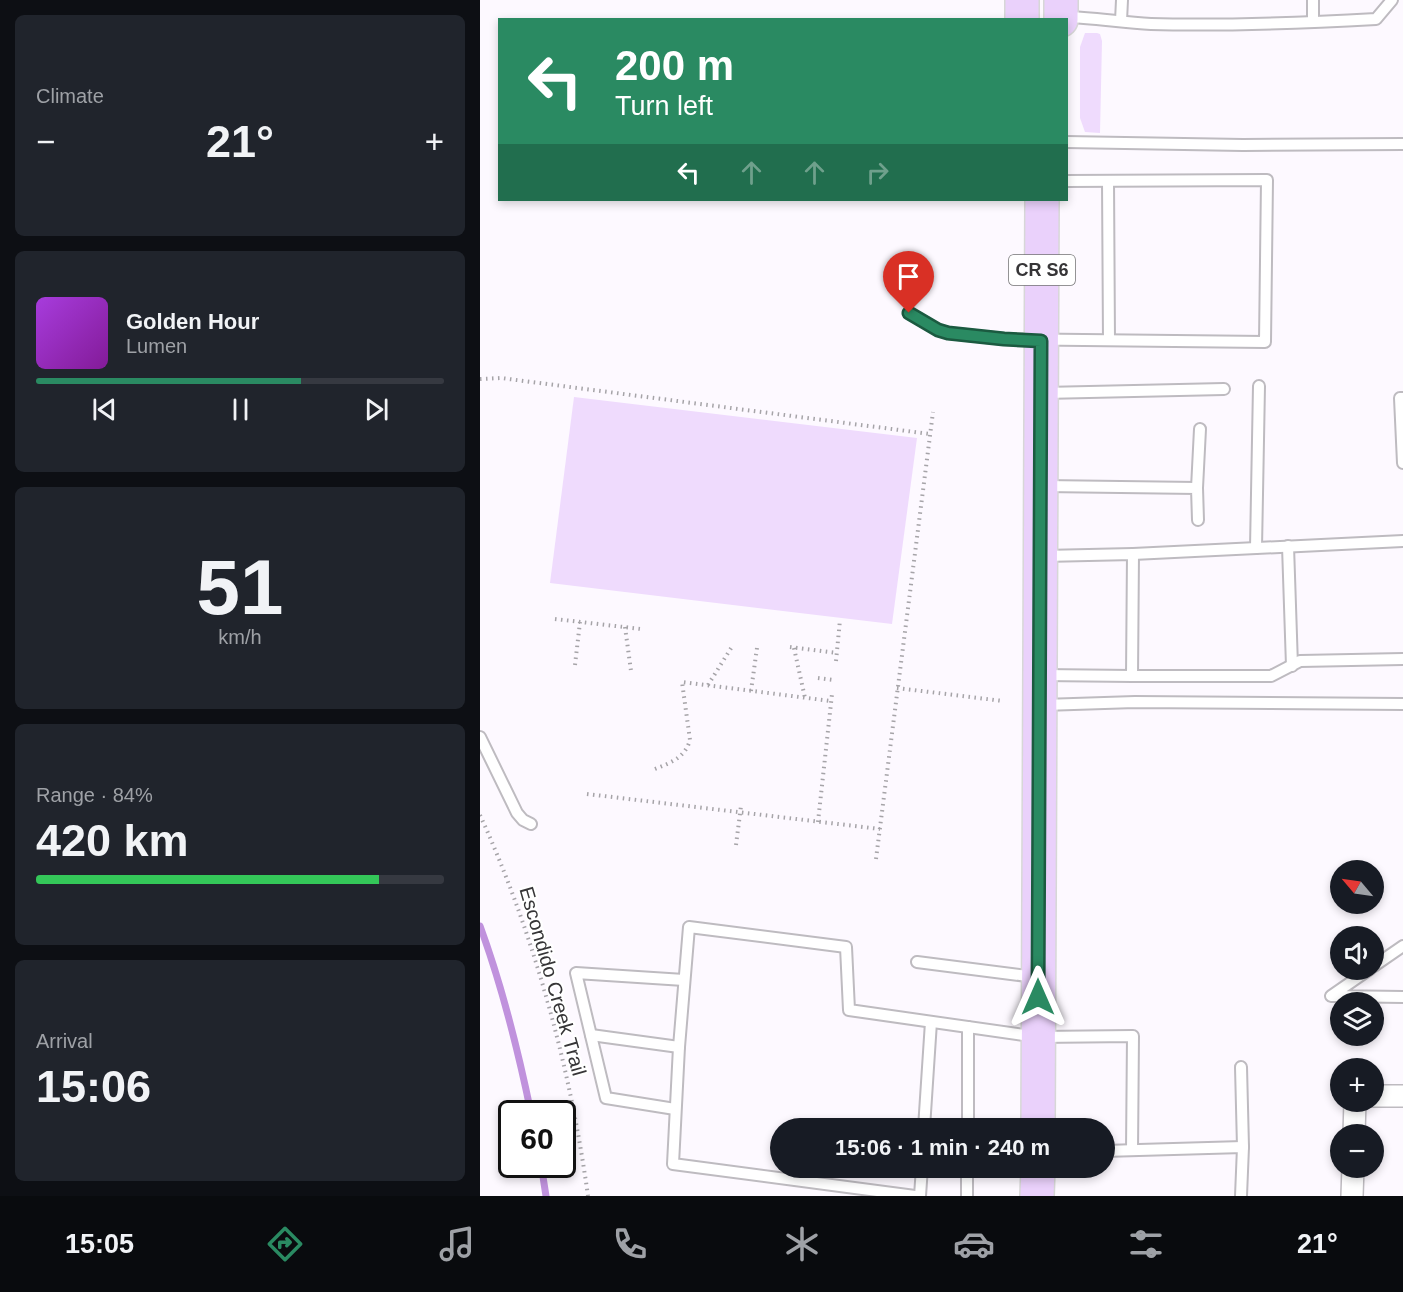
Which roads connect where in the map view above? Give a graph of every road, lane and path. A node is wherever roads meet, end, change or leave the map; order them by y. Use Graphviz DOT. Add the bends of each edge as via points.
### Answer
graph roads {
  1 [pos="1014,0"];
  2 [pos="1022,0"];
  3 [pos="1122,0"];
  4 [pos="1313,0"];
  5 [pos="1392,0"];
  6 [pos="1061,12"];
  7 [pos="1022,18"];
  8 [pos="1121,21"];
  9 [pos="1313,22"];
  10 [pos="1068,142"];
  11 [pos="1403,144"];
  12 [pos="1068,181"];
  13 [pos="1108,181"];
  14 [pos="1042,201"];
  15 [pos="909,313"];
  16 [pos="1109,340"];
  17 [pos="1041,341"];
  18 [pos="480,379"];
  19 [pos="1259,386"];
  20 [pos="1224,389"];
  21 [pos="1041,393"];
  22 [pos="1403,398"];
  23 [pos="933,412"];
  24 [pos="1200,429"];
  25 [pos="930,434"];
  26 [pos="1403,464"];
  27 [pos="1041,486"];
  28 [pos="1197,488"];
  29 [pos="1198,520"];
  30 [pos="1403,541"];
  31 [pos="1288,546"];
  32 [pos="1256,548"];
  33 [pos="1133,554"];
  34 [pos="1040,556"];
  35 [pos="555,618"];
  36 [pos="840,620"];
  37 [pos="580,622"];
  38 [pos="625,627"];
  39 [pos="641,629"];
  40 [pos="732,645"];
  41 [pos="757,648"];
  42 [pos="837,653"];
  43 [pos="1403,659"];
  44 [pos="836,661"];
  45 [pos="575,665"];
  46 [pos="1292,666"];
  47 [pos="630,671"];
  48 [pos="1132,676"];
  49 [pos="818,678"];
  50 [pos="833,680"];
  51 [pos="708,685"];
  52 [pos="898,688"];
  53 [pos="1040,690"];
  54 [pos="751,691"];
  55 [pos="832,694"];
  56 [pos="805,698"];
  57 [pos="831,701"];
  58 [pos="1003,701"];
  59 [pos="1403,704"];
  60 [pos="480,738"];
  61 [pos="655,770"];
  62 [pos="588,794"];
  63 [pos="741,806"];
  64 [pos="740,812"];
  65 [pos="480,815"];
  66 [pos="818,822"];
  67 [pos="531,824"];
  68 [pos="880,829"];
  69 [pos="736,845"];
  70 [pos="876,859"];
  71 [pos="1403,946"];
  72 [pos="1384,959"];
  73 [pos="917,962"];
  74 [pos="1038,977"];
  75 [pos="684,980"];
  76 [pos="1354,980"];
  77 [pos="1403,997"];
  78 [pos="931,1022"];
  79 [pos="968,1027"];
  80 [pos="591,1035"];
  81 [pos="1038,1037"];
  82 [pos="679,1047"];
  83 [pos="1241,1067"];
  84 [pos="1384,1096"];
  85 [pos="1403,1096"];
  86 [pos="675,1109"];
  87 [pos="925,1118"];
  88 [pos="968,1118"];
  89 [pos="1038,1118"];
  90 [pos="1243,1147"];
  91 [pos="1132,1150"];
  92 [pos="1115,1151"];
  93 [pos="921,1178"];
  94 [pos="968,1178"];
  95 [pos="1038,1178"];
  96 [pos="1353,1178"];
  97 [pos="588,1196"];
  98 [pos="915,1196"];
  99 [pos="920,1196"];
  100 [pos="967,1196"];
  101 [pos="1038,1196"];
  102 [pos="1241,1196"];
  103 [pos="1352,1196"];
  1 -- 2 [label="lane"];
  2 -- 7 [label="main road"];
  3 -- 8 [label="lane"];
  4 -- 9 [label="lane"];
  5 -- 9 [label="lane" via="1376,19"];
  6 -- 8 [label="lane"];
  8 -- 9 [label="lane"];
  10 -- 11 [label="lane"];
  12 -- 13 [label="lane"];
  13 -- 16 [label="lane"];
  13 -- 16 [label="lane" via="1267,180 1265,342"];
  14 -- 17 [label="main road, CR S6"];
  15 -- 17 [label="lane" via="948,333"];
  16 -- 17 [label="lane"];
  17 -- 21 [label="main road, CR S6"];
  18 -- 25 [label="path" via="501,378 561,389"];
  19 -- 32 [label="lane"];
  20 -- 21 [label="lane"];
  21 -- 27 [label="main road, CR S6"];
  22 -- 26 [label="lane"];
  23 -- 25 [label="path"];
  24 -- 28 [label="lane"];
  25 -- 52 [label="path"];
  27 -- 28 [label="lane"];
  27 -- 34 [label="main road, CR S6"];
  28 -- 29 [label="lane"];
  30 -- 31 [label="lane"];
  31 -- 32 [label="lane"];
  31 -- 46 [label="lane"];
  32 -- 33 [label="lane"];
  33 -- 34 [label="lane"];
  33 -- 48 [label="lane"];
  34 -- 53 [label="main road, CR S6"];
  35 -- 37 [label="path"];
  36 -- 42 [label="path"];
  37 -- 38 [label="path"];
  37 -- 45 [label="path"];
  38 -- 39 [label="path"];
  38 -- 47 [label="path"];
  40 -- 51 [label="path"];
  41 -- 54 [label="path"];
  42 -- 44 [label="path"];
  42 -- 56 [label="path" via="792,647"];
  43 -- 46 [label="lane" via="1300,661"];
  46 -- 48 [label="lane" via="1271,676"];
  48 -- 53 [label="lane"];
  49 -- 50 [label="path"];
  51 -- 54 [label="path"];
  51 -- 61 [label="path" via="682,682 689,745 671,763"];
  52 -- 58 [label="path"];
  52 -- 68 [label="path"];
  53 -- 59 [label="lane" via="1136,702"];
  53 -- 74 [label="main road, CR S6"];
  54 -- 56 [label="path"];
  55 -- 57 [label="path"];
  56 -- 57 [label="path"];
  57 -- 66 [label="path"];
  60 -- 67 [label="lane" via="517,813"];
  62 -- 64 [label="path"];
  63 -- 64 [label="path"];
  64 -- 66 [label="path"];
  64 -- 69 [label="path"];
  65 -- 97 [label="path, Escondido Creek Trail" via="498,853 550,1013"];
  66 -- 68 [label="path"];
  68 -- 70 [label="path"];
  71 -- 72 [label="lane"];
  73 -- 74 [label="lane"];
  74 -- 81 [label="main road, CR S6"];
  75 -- 78 [label="lane" via="689,927 846,947 849,1010"];
  75 -- 80 [label="lane" via="576,973"];
  75 -- 82 [label="lane"];
  76 -- 77 [label="lane" via="1331,996"];
  78 -- 79 [label="lane"];
  78 -- 87 [label="lane"];
  79 -- 81 [label="lane"];
  79 -- 88 [label="lane"];
  80 -- 82 [label="lane"];
  80 -- 86 [label="lane" via="606,1098"];
  81 -- 89 [label="main road, CR S6"];
  81 -- 91 [label="lane" via="1133,1036"];
  82 -- 86 [label="lane"];
  83 -- 90 [label="lane"];
  84 -- 85 [label="street"];
  86 -- 98 [label="lane" via="673,1164"];
  90 -- 91 [label="lane"];
  90 -- 102 [label="lane"];
  91 -- 92 [label="lane"];
  93 -- 99 [label="lane"];
  94 -- 100 [label="lane"];
  95 -- 101 [label="main road"];
  96 -- 103 [label="street"];
}
